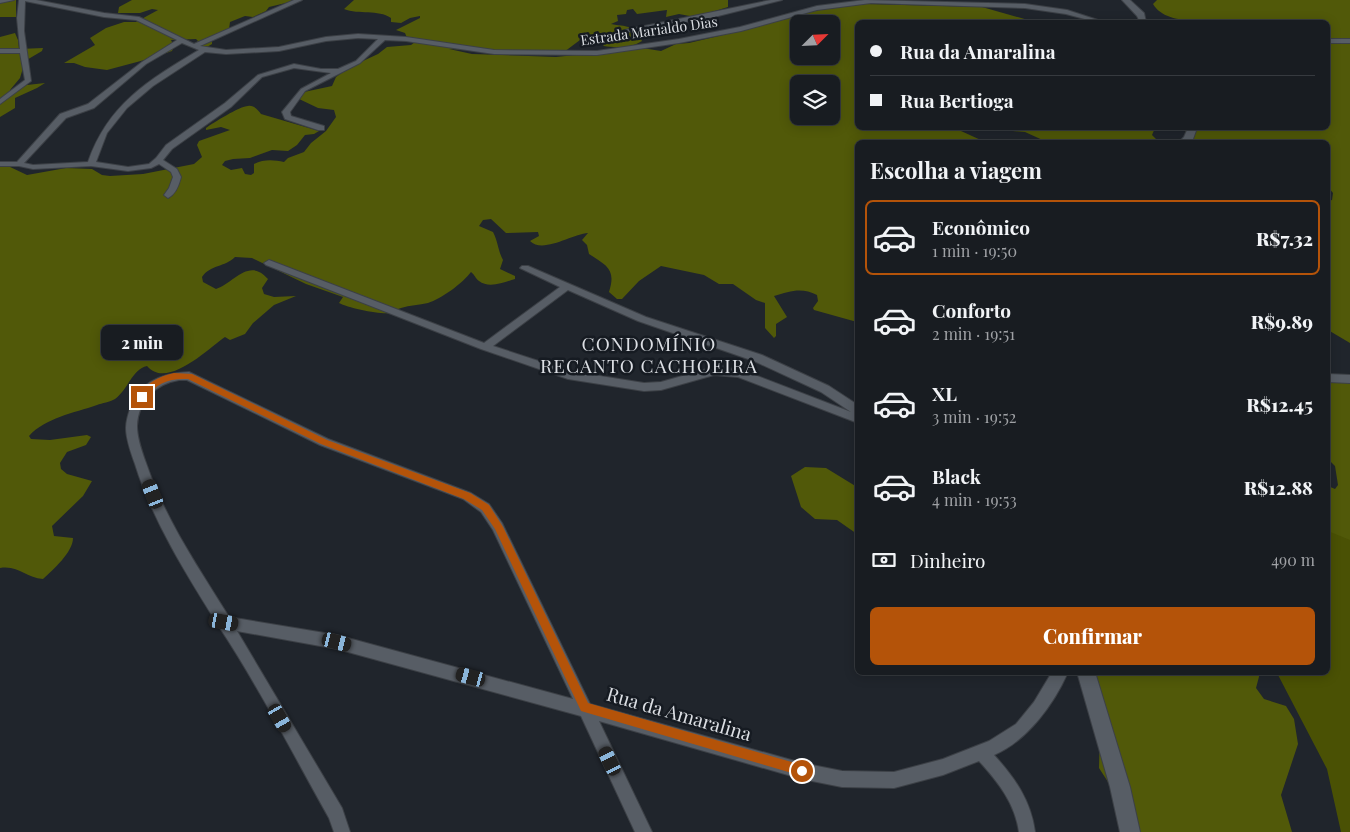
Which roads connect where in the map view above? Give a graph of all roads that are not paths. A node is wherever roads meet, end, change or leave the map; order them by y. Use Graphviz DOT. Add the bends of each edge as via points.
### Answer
graph roads {
  1 [pos="11,0"];
  2 [pos="22,0"];
  3 [pos="27,0"];
  4 [pos="299,0"];
  5 [pos="778,0"];
  6 [pos="1126,0"];
  7 [pos="0,1"];
  8 [pos="845,2"];
  9 [pos="1094,20"];
  10 [pos="1142,20"];
  11 [pos="628,30"];
  12 [pos="384,37"];
  13 [pos="182,40"];
  14 [pos="1330,41"];
  15 [pos="1350,42"];
  16 [pos="194,46"];
  17 [pos="23,50"];
  18 [pos="204,50"];
  19 [pos="0,51"];
  20 [pos="337,71"];
  21 [pos="0,102"];
  22 [pos="321,128"];
  23 [pos="159,160"];
  24 [pos="0,164"];
  25 [pos="19,164"];
  26 [pos="91,164"];
  27 [pos="168,195"];
  28 [pos="269,263"];
  29 [pos="525,268"];
  30 [pos="567,286"];
  31 [pos="485,347"];
  32 [pos="1330,378"];
  33 [pos="1350,379"];
  34 [pos="855,409"];
  35 [pos="855,418"];
  36 [pos="224,622"];
  37 [pos="1058,675"];
  38 [pos="1087,675"];
  39 [pos="584,708"];
  40 [pos="981,752"];
  41 [pos="342,832"];
  42 [pos="644,832"];
  43 [pos="1027,832"];
  44 [pos="1130,832"];
  1 -- 7 [label="street"];
  2 -- 17 [label="street"];
  3 -- 13 [label="street, Estrada Marialdo Dias" via="137,18"];
  4 -- 16 [label="street"];
  5 -- 11 [label="street" via="714,16"];
  6 -- 10 [label="street" via="1136,8"];
  8 -- 9 [label="street, Estrada Marialdo Dias" via="1025,6"];
  8 -- 12 [label="street, Estrada Marialdo Dias" via="741,29 583,54 494,52"];
  12 -- 18 [label="street, Estrada Marialdo Dias" via="341,37 259,51"];
  12 -- 20 [label="street" via="358,62"];
  13 -- 16 [label="street, Estrada Marialdo Dias"];
  13 -- 25 [label="street" via="144,62 91,106 63,116"];
  14 -- 15 [label="street"];
  16 -- 18 [label="street, Estrada Marialdo Dias"];
  17 -- 19 [label="street"];
  17 -- 21 [label="street" via="28,81"];
  18 -- 26 [label="street" via="120,110 105,130"];
  20 -- 22 [label="street" via="303,90 286,112 291,119"];
  20 -- 23 [label="street" via="294,66 260,76 228,105 169,147"];
  23 -- 26 [label="street" via="151,166 128,169"];
  23 -- 27 [label="street" via="177,177"];
  24 -- 25 [label="street"];
  25 -- 26 [label="street" via="34,167"];
  28 -- 31 [label="street"];
  29 -- 30 [label="street"];
  30 -- 31 [label="street"];
  30 -- 34 [label="street" via="642,319 758,358 825,389"];
  31 -- 35 [label="street" via="568,375 644,387 661,386 714,371 739,373"];
  32 -- 33 [label="street"];
  36 -- 39 [label="street, Rua da Amaralina" via="337,642"];
  36 -- 39 [label="street" via="165,524 141,464 132,428 136,405 148,388 174,375 190,376 324,442 467,496 486,508"];
  36 -- 41 [label="street" via="336,814"];
  37 -- 40 [label="street, Rua da Amaralina" via="1021,729"];
  38 -- 44 [label="street"];
  39 -- 40 [label="street, Rua da Amaralina" via="802,771 842,779 894,780 943,767"];
  39 -- 42 [label="street"];
  40 -- 43 [label="street" via="1015,793"];
}
